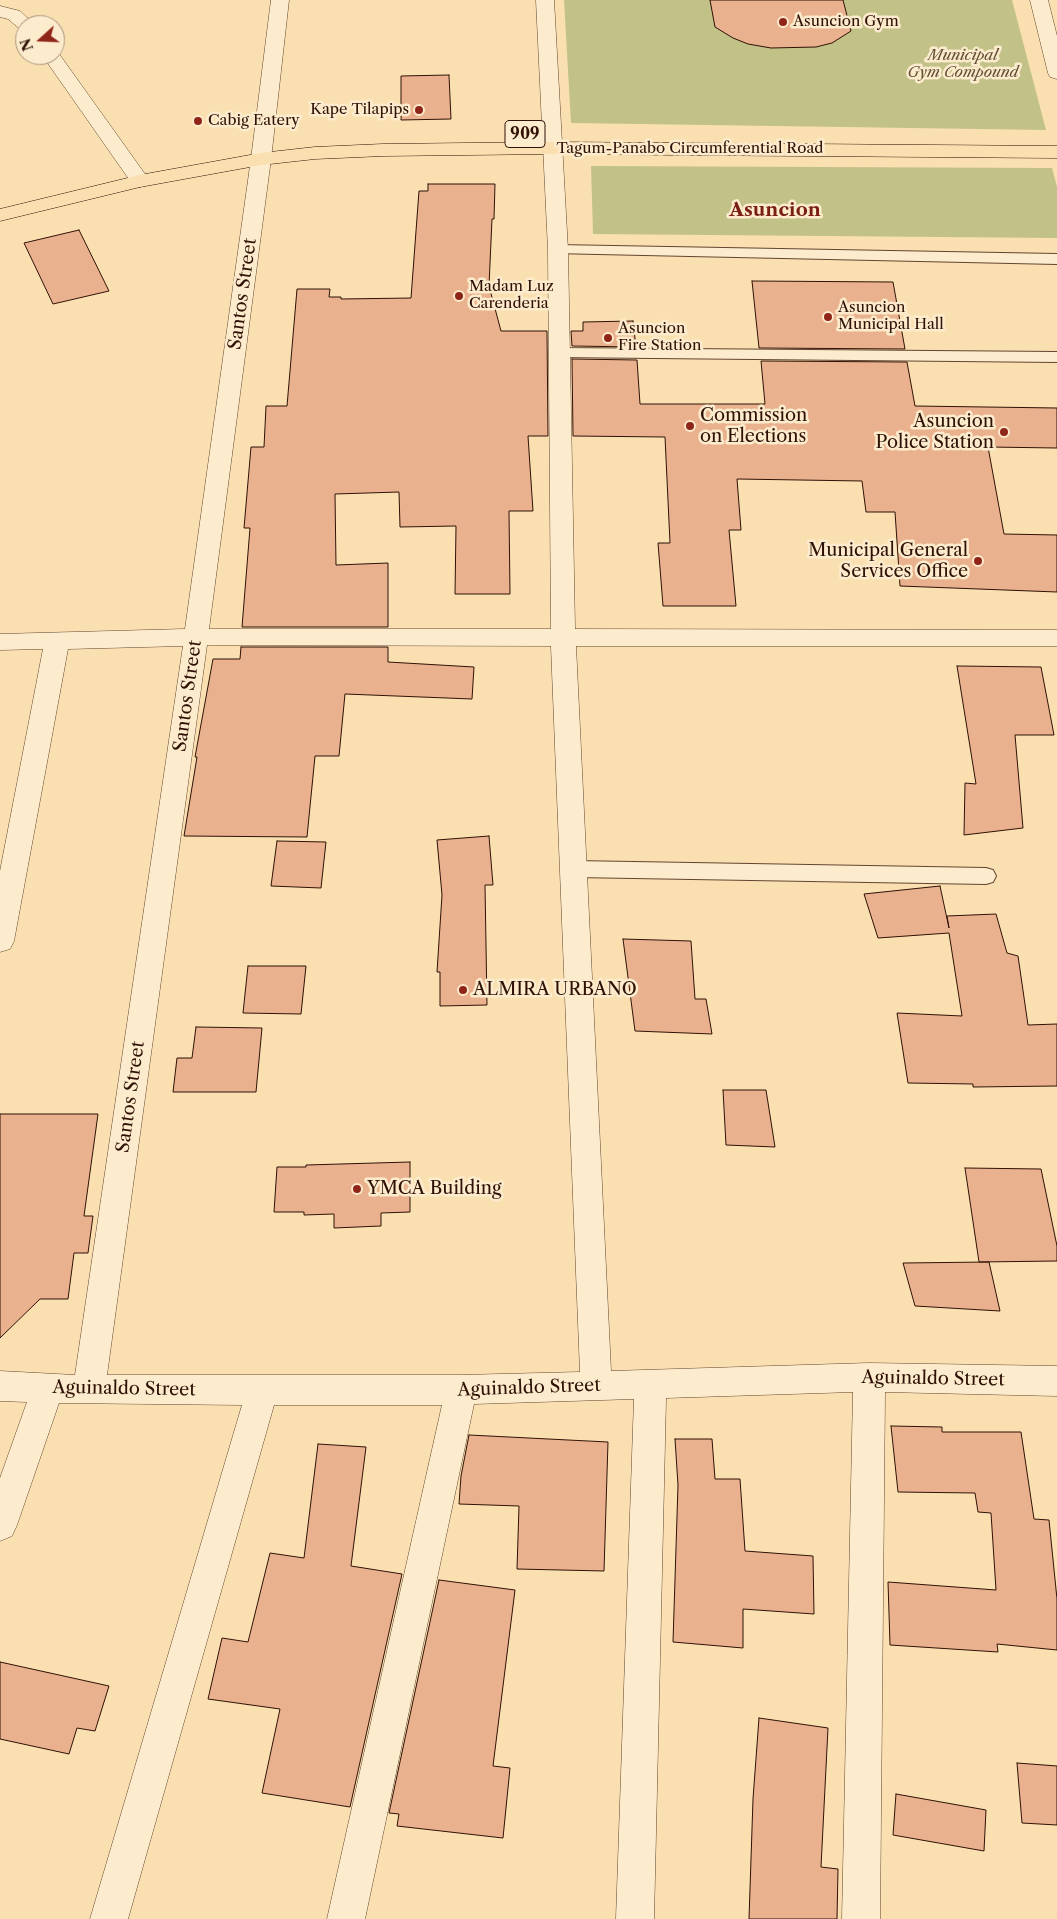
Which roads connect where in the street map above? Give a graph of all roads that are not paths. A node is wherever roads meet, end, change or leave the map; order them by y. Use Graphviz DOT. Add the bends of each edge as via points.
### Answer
graph roads {
  1 [pos="280,0"];
  2 [pos="545,0"];
  3 [pos="1039,0"];
  4 [pos="58,65"];
  5 [pos="1057,73"];
  6 [pos="1057,136"];
  7 [pos="552,141"];
  8 [pos="811,143"];
  9 [pos="262,152"];
  10 [pos="1057,152"];
  11 [pos="136,174"];
  12 [pos="0,200"];
  13 [pos="0,215"];
  14 [pos="558,250"];
  15 [pos="1057,259"];
  16 [pos="558,353"];
  17 [pos="1057,357"];
  18 [pos="563,636"];
  19 [pos="196,637"];
  20 [pos="1057,638"];
  21 [pos="57,641"];
  22 [pos="0,642"];
  23 [pos="574,869"];
  24 [pos="986,876"];
  25 [pos="0,941"];
  26 [pos="869,1377"];
  27 [pos="1057,1381"];
  28 [pos="650,1384"];
  29 [pos="596,1385"];
  30 [pos="0,1386"];
  31 [pos="48,1388"];
  32 [pos="89,1390"];
  33 [pos="461,1390"];
  34 [pos="262,1391"];
  35 [pos="0,1525"];
  36 [pos="109,1919"];
  37 [pos="346,1919"];
  38 [pos="635,1919"];
  39 [pos="861,1919"];
  1 -- 9 [label="street, Santos Street"];
  2 -- 7 [label="street"];
  3 -- 5 [label="street"];
  4 -- 11 [label="street"];
  6 -- 8 [label="highway, Tagum-Panabo Circumferential Road / 909"];
  7 -- 8 [label="highway, Tagum-Panabo Circumferential Road / 909"];
  7 -- 9 [label="highway, Tagum-Panabo Circumferential Road / 909" via="314,153"];
  7 -- 14 [label="street"];
  8 -- 10 [label="highway, Tagum-Panabo Circumferential Road / 909"];
  9 -- 11 [label="highway, Tagum-Panabo Circumferential Road / 909"];
  9 -- 19 [label="street, Santos Street"];
  11 -- 12 [label="highway, Tagum-Panabo Circumferential Road / 909"];
  11 -- 13 [label="highway, Tagum-Panabo Circumferential Road / 909"];
  14 -- 15 [label="lane"];
  14 -- 16 [label="street"];
  16 -- 17 [label="lane"];
  16 -- 18 [label="street"];
  18 -- 19 [label="street"];
  18 -- 20 [label="street"];
  18 -- 23 [label="street"];
  19 -- 21 [label="street"];
  19 -- 32 [label="street, Santos Street"];
  21 -- 22 [label="street"];
  21 -- 25 [label="street"];
  23 -- 24 [label="lane"];
  23 -- 29 [label="street"];
  26 -- 27 [label="street, Aguinaldo Street"];
  26 -- 28 [label="street, Aguinaldo Street"];
  26 -- 39 [label="street"];
  28 -- 29 [label="street, Aguinaldo Street"];
  28 -- 38 [label="street"];
  29 -- 33 [label="street, Aguinaldo Street"];
  30 -- 31 [label="street, Aguinaldo Street"];
  31 -- 32 [label="street, Aguinaldo Street"];
  31 -- 35 [label="street"];
  32 -- 34 [label="street, Aguinaldo Street"];
  33 -- 34 [label="street, Aguinaldo Street"];
  33 -- 37 [label="street"];
  34 -- 36 [label="street"];
}
